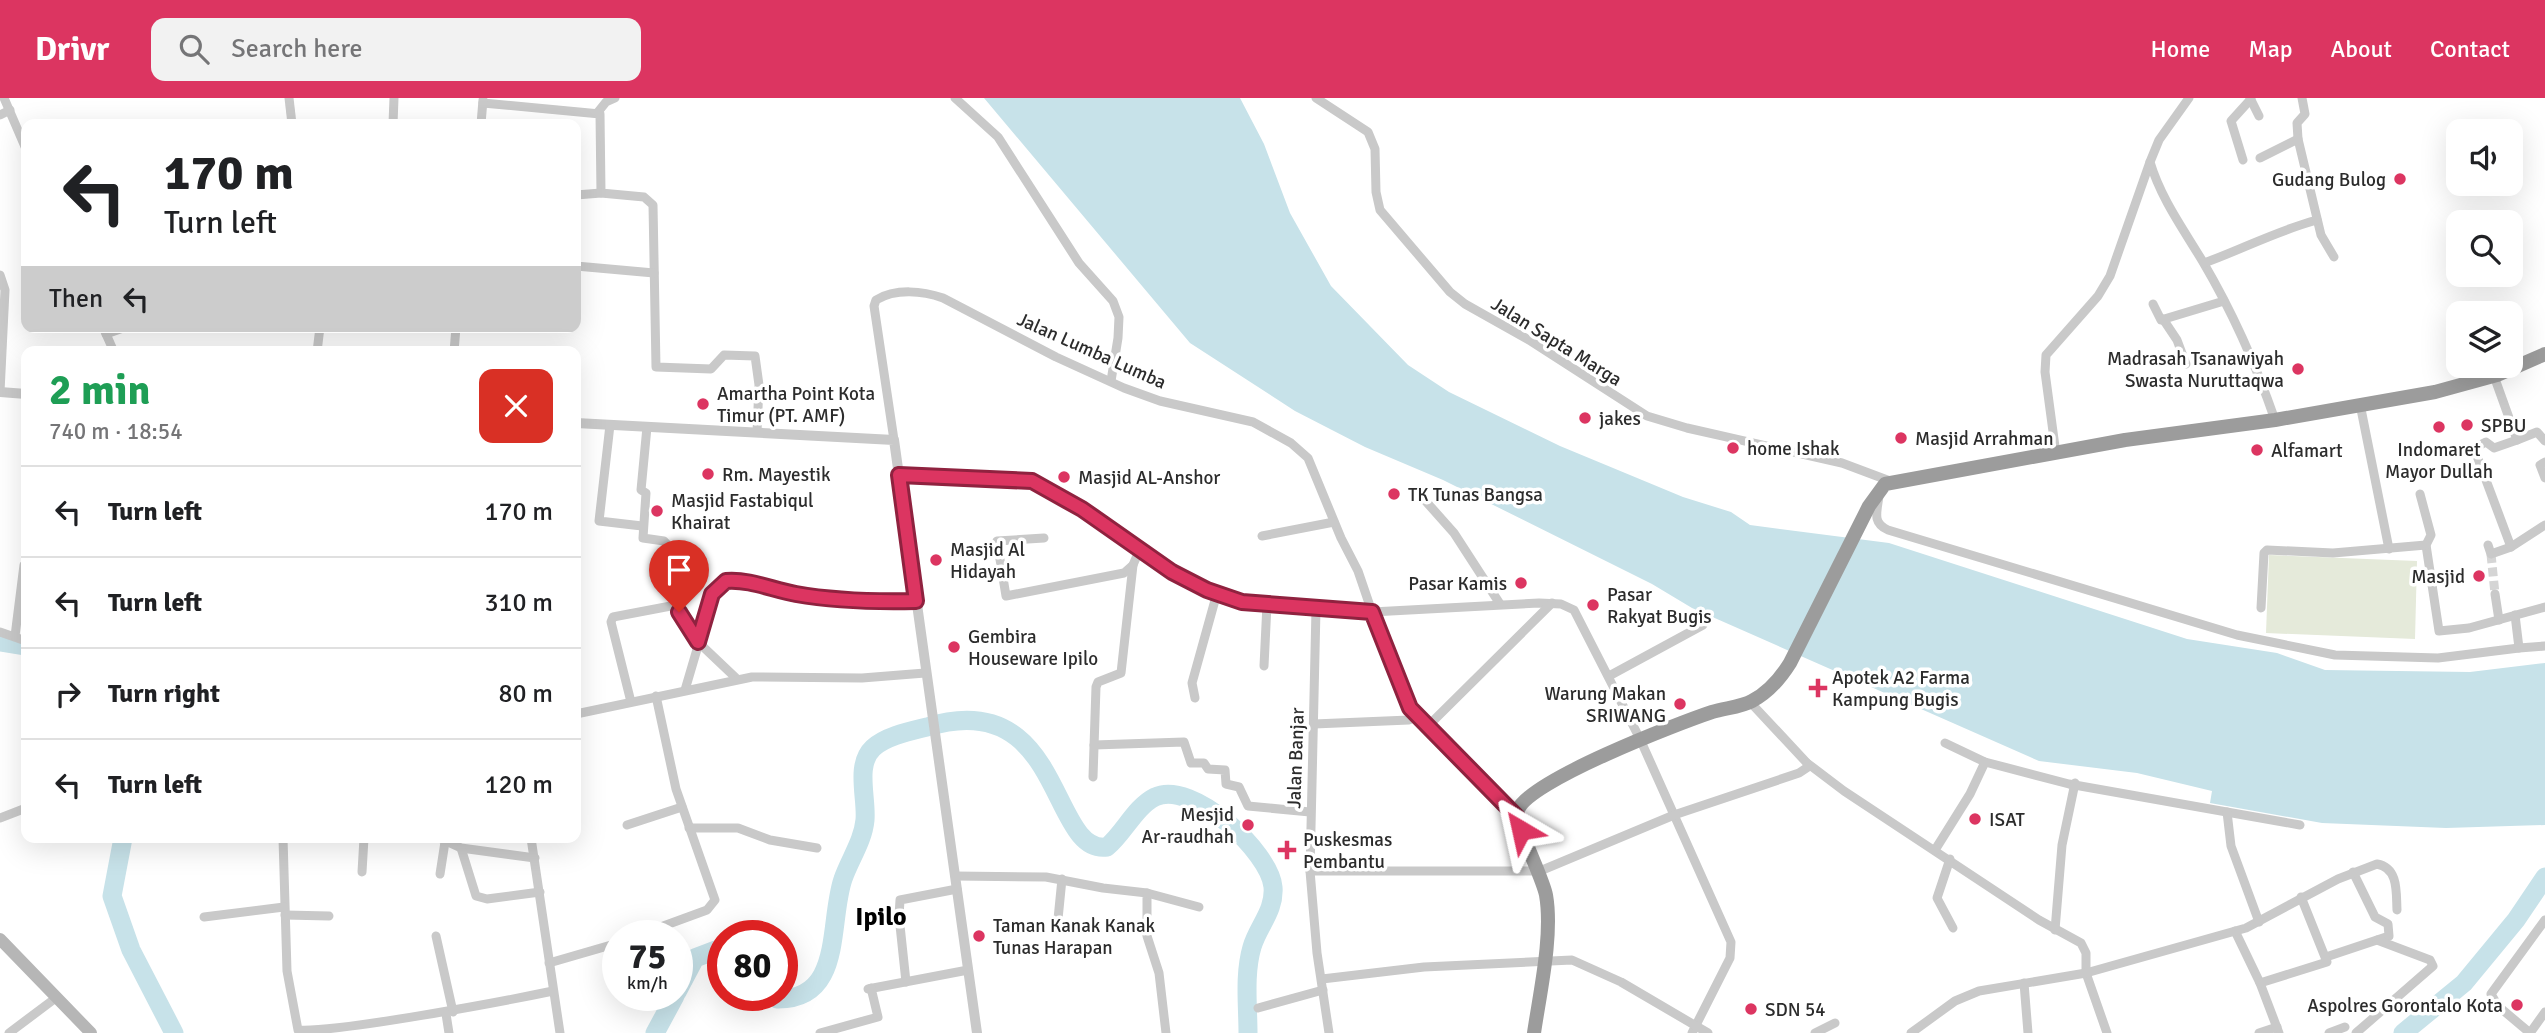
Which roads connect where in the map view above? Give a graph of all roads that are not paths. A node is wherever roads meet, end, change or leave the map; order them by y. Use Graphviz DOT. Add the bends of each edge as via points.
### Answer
graph roads {
  1 [pos="4,98"];
  2 [pos="289,98"];
  3 [pos="394,98"];
  4 [pos="615,98"];
  5 [pos="955,98"];
  6 [pos="1317,98"];
  7 [pos="2189,98"];
  8 [pos="2302,98"];
  9 [pos="2251,99"];
  10 [pos="483,100"];
  11 [pos="10,110"];
  12 [pos="598,113"];
  13 [pos="0,115"];
  14 [pos="2259,116"];
  15 [pos="291,119"];
  16 [pos="393,119"];
  17 [pos="481,119"];
  18 [pos="21,137"];
  19 [pos="2298,139"];
  20 [pos="2260,158"];
  21 [pos="2243,160"];
  22 [pos="2150,163"];
  23 [pos="601,193"];
  24 [pos="581,195"];
  25 [pos="2317,220"];
  26 [pos="2333,257"];
  27 [pos="2204,263"];
  28 [pos="581,266"];
  29 [pos="654,273"];
  30 [pos="0,275"];
  31 [pos="2224,301"];
  32 [pos="2153,304"];
  33 [pos="2164,319"];
  34 [pos="2545,354"];
  35 [pos="2523,363"];
  36 [pos="2186,364"];
  37 [pos="2487,378"];
  38 [pos="2495,378"];
  39 [pos="1111,381"];
  40 [pos="0,392"];
  41 [pos="21,394"];
  42 [pos="2360,404"];
  43 [pos="2275,420"];
  44 [pos="581,423"];
  45 [pos="610,425"];
  46 [pos="647,427"];
  47 [pos="757,432"];
  48 [pos="894,440"];
  49 [pos="2517,440"];
  50 [pos="2545,441"];
  51 [pos="2056,454"];
  52 [pos="2545,462"];
  53 [pos="899,475"];
  54 [pos="2545,478"];
  55 [pos="1885,484"];
  56 [pos="2420,494"];
  57 [pos="1422,497"];
  58 [pos="1334,522"];
  59 [pos="2545,525"];
  60 [pos="642,526"];
  61 [pos="1262,536"];
  62 [pos="1044,538"];
  63 [pos="2426,545"];
  64 [pos="2488,545"];
  65 [pos="2511,547"];
  66 [pos="2389,549"];
  67 [pos="1139,551"];
  68 [pos="1133,565"];
  69 [pos="21,583"];
  70 [pos="1217,593"];
  71 [pos="2495,594"];
  72 [pos="916,601"];
  73 [pos="1552,603"];
  74 [pos="1267,604"];
  75 [pos="1500,604"];
  76 [pos="676,606"];
  77 [pos="2545,607"];
  78 [pos="2261,608"];
  79 [pos="1316,609"];
  80 [pos="1372,612"];
  81 [pos="2515,615"];
  82 [pos="2499,620"];
  83 [pos="1703,625"];
  84 [pos="0,632"];
  85 [pos="15,636"];
  86 [pos="21,638"];
  87 [pos="698,642"];
  88 [pos="2545,646"];
  89 [pos="2519,648"];
  90 [pos="1264,666"];
  91 [pos="925,673"];
  92 [pos="1609,676"];
  93 [pos="737,679"];
  94 [pos="685,690"];
  95 [pos="656,696"];
  96 [pos="1195,698"];
  97 [pos="631,702"];
  98 [pos="1750,702"];
  99 [pos="581,713"];
  100 [pos="1417,716"];
  101 [pos="1314,724"];
  102 [pos="1428,726"];
  103 [pos="1640,739"];
  104 [pos="1945,743"];
  105 [pos="1094,745"];
  106 [pos="1985,762"];
  107 [pos="1807,763"];
  108 [pos="1093,777"];
  109 [pos="2075,783"];
  110 [pos="682,807"];
  111 [pos="21,810"];
  112 [pos="1310,812"];
  113 [pos="2227,812"];
  114 [pos="1674,815"];
  115 [pos="1517,817"];
  116 [pos="0,818"];
  117 [pos="627,825"];
  118 [pos="2300,825"];
  119 [pos="689,828"];
  120 [pos="283,843"];
  121 [pos="364,843"];
  122 [pos="442,843"];
  123 [pos="449,843"];
  124 [pos="532,843"];
  125 [pos="461,848"];
  126 [pos="817,848"];
  127 [pos="1935,850"];
  128 [pos="535,858"];
  129 [pos="1950,859"];
  130 [pos="1541,871"];
  131 [pos="362,872"];
  132 [pos="1310,872"];
  133 [pos="2353,873"];
  134 [pos="440,874"];
  135 [pos="955,876"];
  136 [pos="1062,879"];
  137 [pos="957,889"];
  138 [pos="540,892"];
  139 [pos="1147,893"];
  140 [pos="2301,897"];
  141 [pos="1199,907"];
  142 [pos="2397,910"];
  143 [pos="285,911"];
  144 [pos="329,916"];
  145 [pos="204,918"];
  146 [pos="1058,919"];
  147 [pos="680,920"];
  148 [pos="2545,920"];
  149 [pos="2259,922"];
  150 [pos="1953,928"];
  151 [pos="2055,930"];
  152 [pos="2235,931"];
  153 [pos="436,936"];
  154 [pos="0,939"];
  155 [pos="2378,940"];
  156 [pos="602,948"];
  157 [pos="2326,957"];
  158 [pos="1543,962"];
  159 [pos="549,963"];
  160 [pos="968,970"];
  161 [pos="2087,972"];
  162 [pos="1322,979"];
  163 [pos="906,982"];
  164 [pos="2024,983"];
  165 [pos="2260,984"];
  166 [pos="1323,990"];
  167 [pos="553,991"];
  168 [pos="57,997"];
  169 [pos="1258,1007"];
  170 [pos="2545,1012"];
  171 [pos="449,1013"];
  172 [pos="1835,1023"];
  173 [pos="2541,1023"];
  174 [pos="2345,1027"];
  175 [pos="1694,1029"];
  176 [pos="2278,1030"];
  177 [pos="9,1033"];
  178 [pos="91,1033"];
  179 [pos="449,1033"];
  180 [pos="560,1033"];
  181 [pos="820,1033"];
  182 [pos="977,1033"];
  183 [pos="1166,1033"];
  184 [pos="1329,1033"];
  185 [pos="1534,1033"];
  186 [pos="1708,1033"];
  187 [pos="1815,1033"];
  188 [pos="1911,1033"];
  189 [pos="2028,1033"];
  190 [pos="2107,1033"];
  191 [pos="2259,1033"];
  192 [pos="2329,1033"];
  193 [pos="2356,1033"];
  1 -- 11 [label="street"];
  2 -- 15 [label="street"];
  3 -- 16 [label="street"];
  4 -- 12 [label="street"];
  5 -- 39 [label="street" via="998,136 1079,263 1116,307 1117,356"];
  6 -- 55 [label="street, Jalan Sapta Marga" via="1368,132 1375,149 1380,210 1465,304 1647,416 1842,463"];
  7 -- 22 [label="street" via="2159,140"];
  8 -- 19 [label="street" via="2305,114 2297,123"];
  9 -- 14 [label="street"];
  9 -- 21 [label="street" via="2231,121"];
  10 -- 12 [label="street"];
  10 -- 17 [label="street"];
  11 -- 13 [label="street"];
  11 -- 18 [label="street"];
  12 -- 23 [label="street" via="602,118"];
  19 -- 20 [label="street"];
  19 -- 25 [label="street"];
  22 -- 27 [label="street" via="2174,216"];
  22 -- 51 [label="street" via="2110,276 2046,355"];
  23 -- 24 [label="street"];
  23 -- 29 [label="street" via="651,201"];
  25 -- 26 [label="street"];
  25 -- 27 [label="street" via="2264,236"];
  27 -- 31 [label="street"];
  28 -- 29 [label="street"];
  29 -- 47 [label="street" via="656,367 711,369 724,355 755,356"];
  30 -- 40 [label="street" via="5,290"];
  31 -- 33 [label="street"];
  31 -- 43 [label="street" via="2257,366"];
  32 -- 33 [label="street"];
  33 -- 36 [label="street"];
  34 -- 35 [label="highway"];
  37 -- 42 [label="highway" via="2442,391"];
  38 -- 49 [label="street"];
  39 -- 48 [label="street, Jalan Lumba Lumba" via="943,298 916,292 888,295 876,300 873,310"];
  39 -- 58 [label="street, Jalan Lumba Lumba" via="1160,401 1253,422 1291,443 1308,458"];
  40 -- 41 [label="street"];
  42 -- 43 [label="highway"];
  42 -- 66 [label="street"];
  43 -- 51 [label="highway"];
  44 -- 45 [label="street"];
  45 -- 46 [label="street"];
  45 -- 60 [label="street" via="599,521"];
  46 -- 47 [label="street"];
  46 -- 60 [label="street"];
  47 -- 48 [label="street"];
  48 -- 53 [label="street"];
  49 -- 50 [label="street" via="2538,432"];
  49 -- 65 [label="street" via="2494,448 2486,442 2474,448"];
  51 -- 55 [label="highway"];
  52 -- 54 [label="street" via="2540,466"];
  53 -- 67 [label="street" via="1032,481 1082,509"];
  53 -- 72 [label="street"];
  55 -- 89 [label="street" via="1876,519 1888,530 2237,635 2335,655 2438,658"];
  55 -- 98 [label="highway" via="1869,506 1790,663 1774,685"];
  56 -- 63 [label="street" via="2431,535"];
  57 -- 75 [label="street" via="1454,533"];
  58 -- 61 [label="street"];
  58 -- 80 [label="street, Jalan Lumba Lumba" via="1359,571"];
  59 -- 65 [label="street"];
  60 -- 76 [label="street" via="643,538 664,541 677,556"];
  62 -- 68 [label="street" via="997,541 1006,596 1120,575"];
  63 -- 66 [label="street"];
  63 -- 82 [label="street" via="2439,631"];
  64 -- 65 [label="street" via="2491,554"];
  66 -- 78 [label="street" via="2333,553 2267,550"];
  67 -- 68 [label="street"];
  67 -- 70 [label="street"];
  68 -- 105 [label="street" via="1121,673 1096,687"];
  69 -- 85 [label="street"];
  70 -- 74 [label="street"];
  70 -- 96 [label="street" via="1192,683"];
  71 -- 82 [label="street"];
  72 -- 87 [label="street" via="845,601 726,581 712,594"];
  72 -- 91 [label="street"];
  73 -- 75 [label="street"];
  73 -- 92 [label="street" via="1568,607 1579,617"];
  73 -- 102 [label="street"];
  74 -- 79 [label="street"];
  74 -- 90 [label="street"];
  75 -- 80 [label="street"];
  76 -- 87 [label="street"];
  76 -- 97 [label="street" via="613,617"];
  77 -- 81 [label="street"];
  79 -- 80 [label="street"];
  79 -- 101 [label="street, Jalan Banjar"];
  80 -- 100 [label="street, Jalan Lumba Lumba"];
  81 -- 82 [label="street"];
  81 -- 89 [label="street"];
  83 -- 92 [label="street"];
  84 -- 85 [label="street"];
  85 -- 86 [label="street"];
  87 -- 93 [label="street"];
  87 -- 94 [label="street"];
  88 -- 89 [label="street"];
  91 -- 93 [label="street"];
  91 -- 135 [label="street"];
  92 -- 103 [label="street"];
  93 -- 94 [label="street"];
  94 -- 95 [label="street"];
  95 -- 97 [label="street"];
  95 -- 110 [label="street"];
  97 -- 99 [label="street"];
  98 -- 103 [label="highway"];
  98 -- 107 [label="street"];
  100 -- 101 [label="street"];
  100 -- 102 [label="street"];
  101 -- 112 [label="street, Jalan Banjar"];
  102 -- 115 [label="street"];
  103 -- 114 [label="street"];
  103 -- 115 [label="highway" via="1532,793 1518,808"];
  104 -- 106 [label="street"];
  105 -- 108 [label="street"];
  105 -- 112 [label="street" via="1184,742 1191,763 1225,770 1226,784 1239,787 1248,806"];
  106 -- 109 [label="street"];
  106 -- 127 [label="street"];
  107 -- 114 [label="street" via="1799,773"];
  107 -- 127 [label="street"];
  109 -- 113 [label="street"];
  109 -- 151 [label="street" via="2062,845"];
  110 -- 117 [label="street"];
  110 -- 119 [label="street"];
  111 -- 116 [label="street"];
  112 -- 132 [label="street, Jalan Banjar"];
  113 -- 118 [label="street"];
  113 -- 149 [label="street" via="2231,846"];
  114 -- 130 [label="street"];
  114 -- 175 [label="street" via="1731,943 1730,958"];
  115 -- 130 [label="highway"];
  119 -- 126 [label="street" via="738,828 769,840"];
  119 -- 147 [label="street" via="714,903"];
  120 -- 143 [label="street"];
  121 -- 131 [label="street"];
  122 -- 134 [label="street"];
  123 -- 125 [label="street"];
  124 -- 128 [label="street"];
  125 -- 128 [label="street"];
  125 -- 138 [label="street" via="476,896 487,899"];
  127 -- 129 [label="street"];
  128 -- 138 [label="street"];
  129 -- 150 [label="street" via="1937,898"];
  129 -- 151 [label="street"];
  130 -- 132 [label="street"];
  130 -- 158 [label="highway" via="1548,910"];
  132 -- 162 [label="street, Jalan Banjar"];
  133 -- 140 [label="street"];
  133 -- 142 [label="street" via="2377,864 2390,870"];
  133 -- 155 [label="street" via="2375,917 2388,924 2389,936"];
  135 -- 136 [label="street"];
  135 -- 137 [label="street"];
  136 -- 139 [label="street"];
  136 -- 146 [label="street"];
  137 -- 160 [label="street"];
  137 -- 163 [label="street" via="900,900"];
  138 -- 159 [label="street"];
  139 -- 141 [label="street"];
  139 -- 183 [label="street" via="1147,936 1159,973"];
  140 -- 149 [label="street"];
  140 -- 157 [label="street"];
  143 -- 144 [label="street"];
  143 -- 145 [label="street"];
  143 -- 171 [label="street" via="290,997 298,1030 361,1030"];
  148 -- 173 [label="street" via="2491,994 2498,1006 2530,1033"];
  149 -- 152 [label="street"];
  151 -- 161 [label="street" via="2082,943"];
  152 -- 161 [label="street"];
  152 -- 165 [label="street"];
  153 -- 171 [label="street"];
  154 -- 168 [label="main road"];
  155 -- 157 [label="street"];
  155 -- 193 [label="street" via="2430,960 2433,966"];
  156 -- 159 [label="street"];
  157 -- 165 [label="street" via="2327,962"];
  158 -- 162 [label="street" via="1423,967"];
  158 -- 175 [label="street" via="1572,960 1596,970"];
  158 -- 185 [label="highway"];
  159 -- 167 [label="street"];
  160 -- 163 [label="street"];
  160 -- 182 [label="street"];
  161 -- 164 [label="street"];
  161 -- 190 [label="street"];
  162 -- 166 [label="street, Jalan Banjar"];
  163 -- 181 [label="street" via="870,989 877,1019"];
  164 -- 188 [label="street" via="1964,997"];
  164 -- 189 [label="street"];
  165 -- 176 [label="street"];
  166 -- 169 [label="street"];
  166 -- 184 [label="street, Jalan Banjar"];
  167 -- 171 [label="street"];
  167 -- 180 [label="street"];
  168 -- 177 [label="street"];
  168 -- 178 [label="main road"];
  170 -- 173 [label="street"];
  171 -- 179 [label="street"];
  172 -- 187 [label="street"];
  174 -- 192 [label="street"];
  175 -- 186 [label="street"];
  176 -- 191 [label="street"];
}
